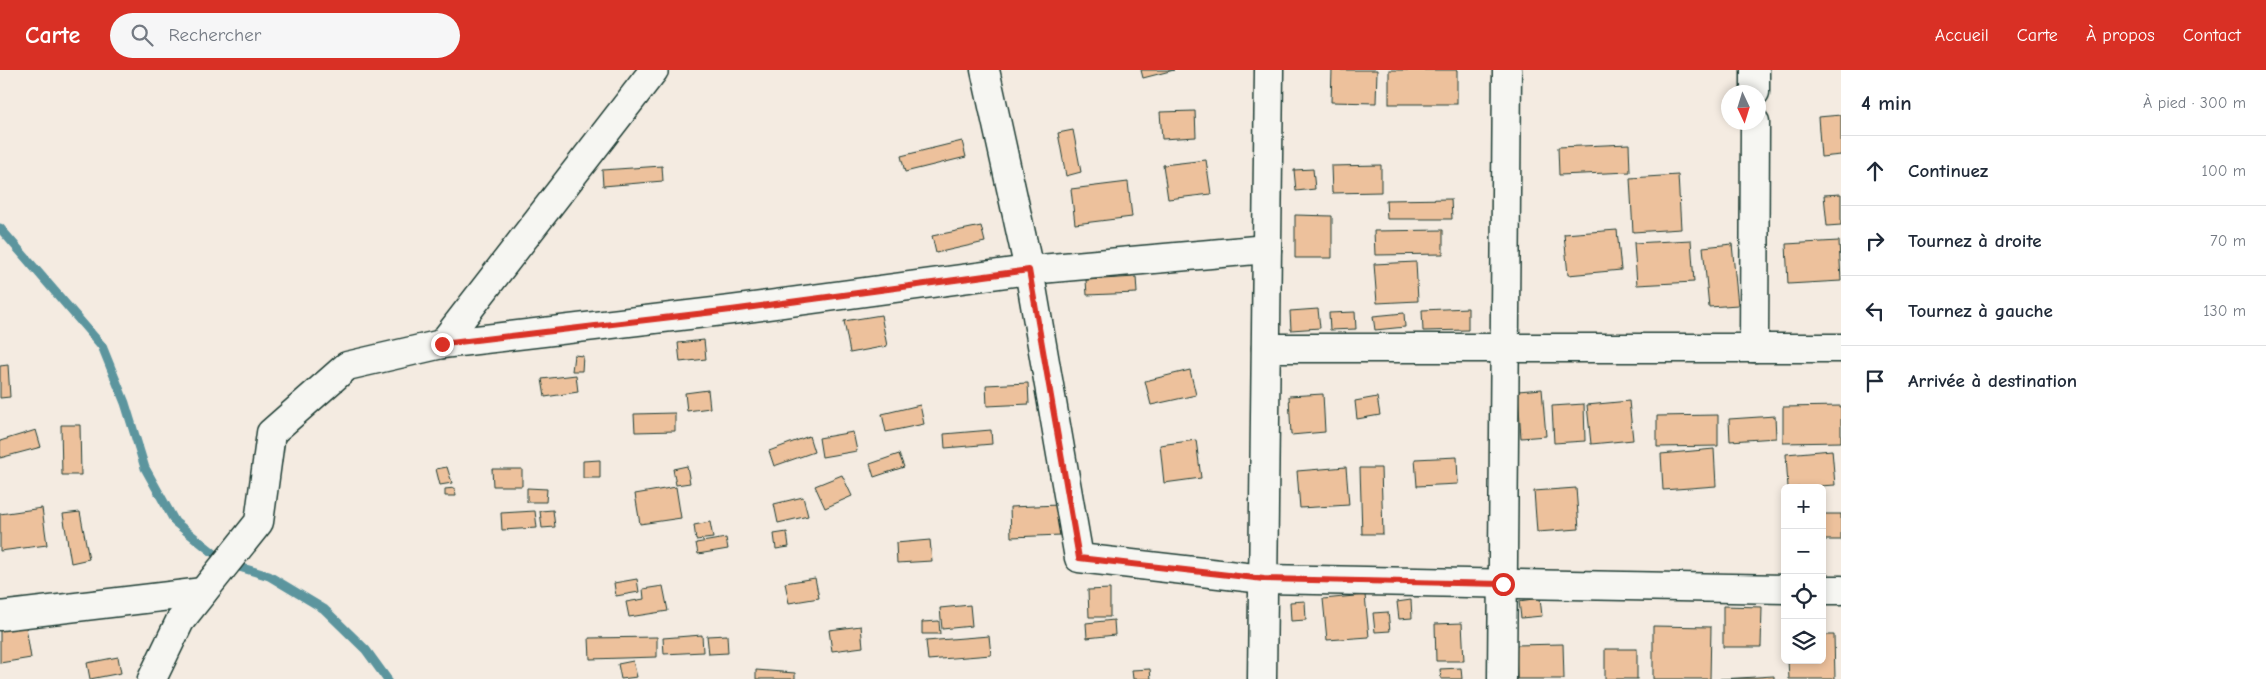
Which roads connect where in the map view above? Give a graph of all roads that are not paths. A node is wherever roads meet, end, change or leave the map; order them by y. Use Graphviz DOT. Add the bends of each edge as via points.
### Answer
graph roads {
  1 [pos="654,70"];
  2 [pos="985,70"];
  3 [pos="1269,70"];
  4 [pos="1507,70"];
  5 [pos="1755,70"];
  6 [pos="1755,85"];
  7 [pos="1755,130"];
  8 [pos="1267,249"];
  9 [pos="1029,270"];
  10 [pos="442,344"];
  11 [pos="1266,348"];
  12 [pos="1505,348"];
  13 [pos="1754,348"];
  14 [pos="1841,348"];
  15 [pos="1264,579"];
  16 [pos="1503,584"];
  17 [pos="1781,589"];
  18 [pos="1826,590"];
  19 [pos="1841,590"];
  20 [pos="204,592"];
  21 [pos="0,616"];
  22 [pos="152,679"];
  23 [pos="1262,679"];
  24 [pos="1502,679"];
  1 -- 10 [label="street"];
  2 -- 9 [label="street"];
  3 -- 8 [label="street"];
  4 -- 12 [label="street"];
  5 -- 6 [label="street"];
  7 -- 13 [label="street"];
  8 -- 9 [label="street"];
  8 -- 11 [label="street"];
  9 -- 10 [label="street"];
  9 -- 15 [label="street" via="1079,558"];
  10 -- 20 [label="street" via="348,366 271,433 259,522"];
  11 -- 12 [label="street"];
  11 -- 15 [label="street"];
  12 -- 13 [label="street"];
  12 -- 16 [label="street"];
  13 -- 14 [label="street"];
  15 -- 16 [label="street"];
  15 -- 23 [label="street"];
  16 -- 17 [label="street"];
  16 -- 24 [label="street"];
  18 -- 19 [label="street"];
  20 -- 21 [label="street"];
  20 -- 22 [label="street" via="180,621"];
}
